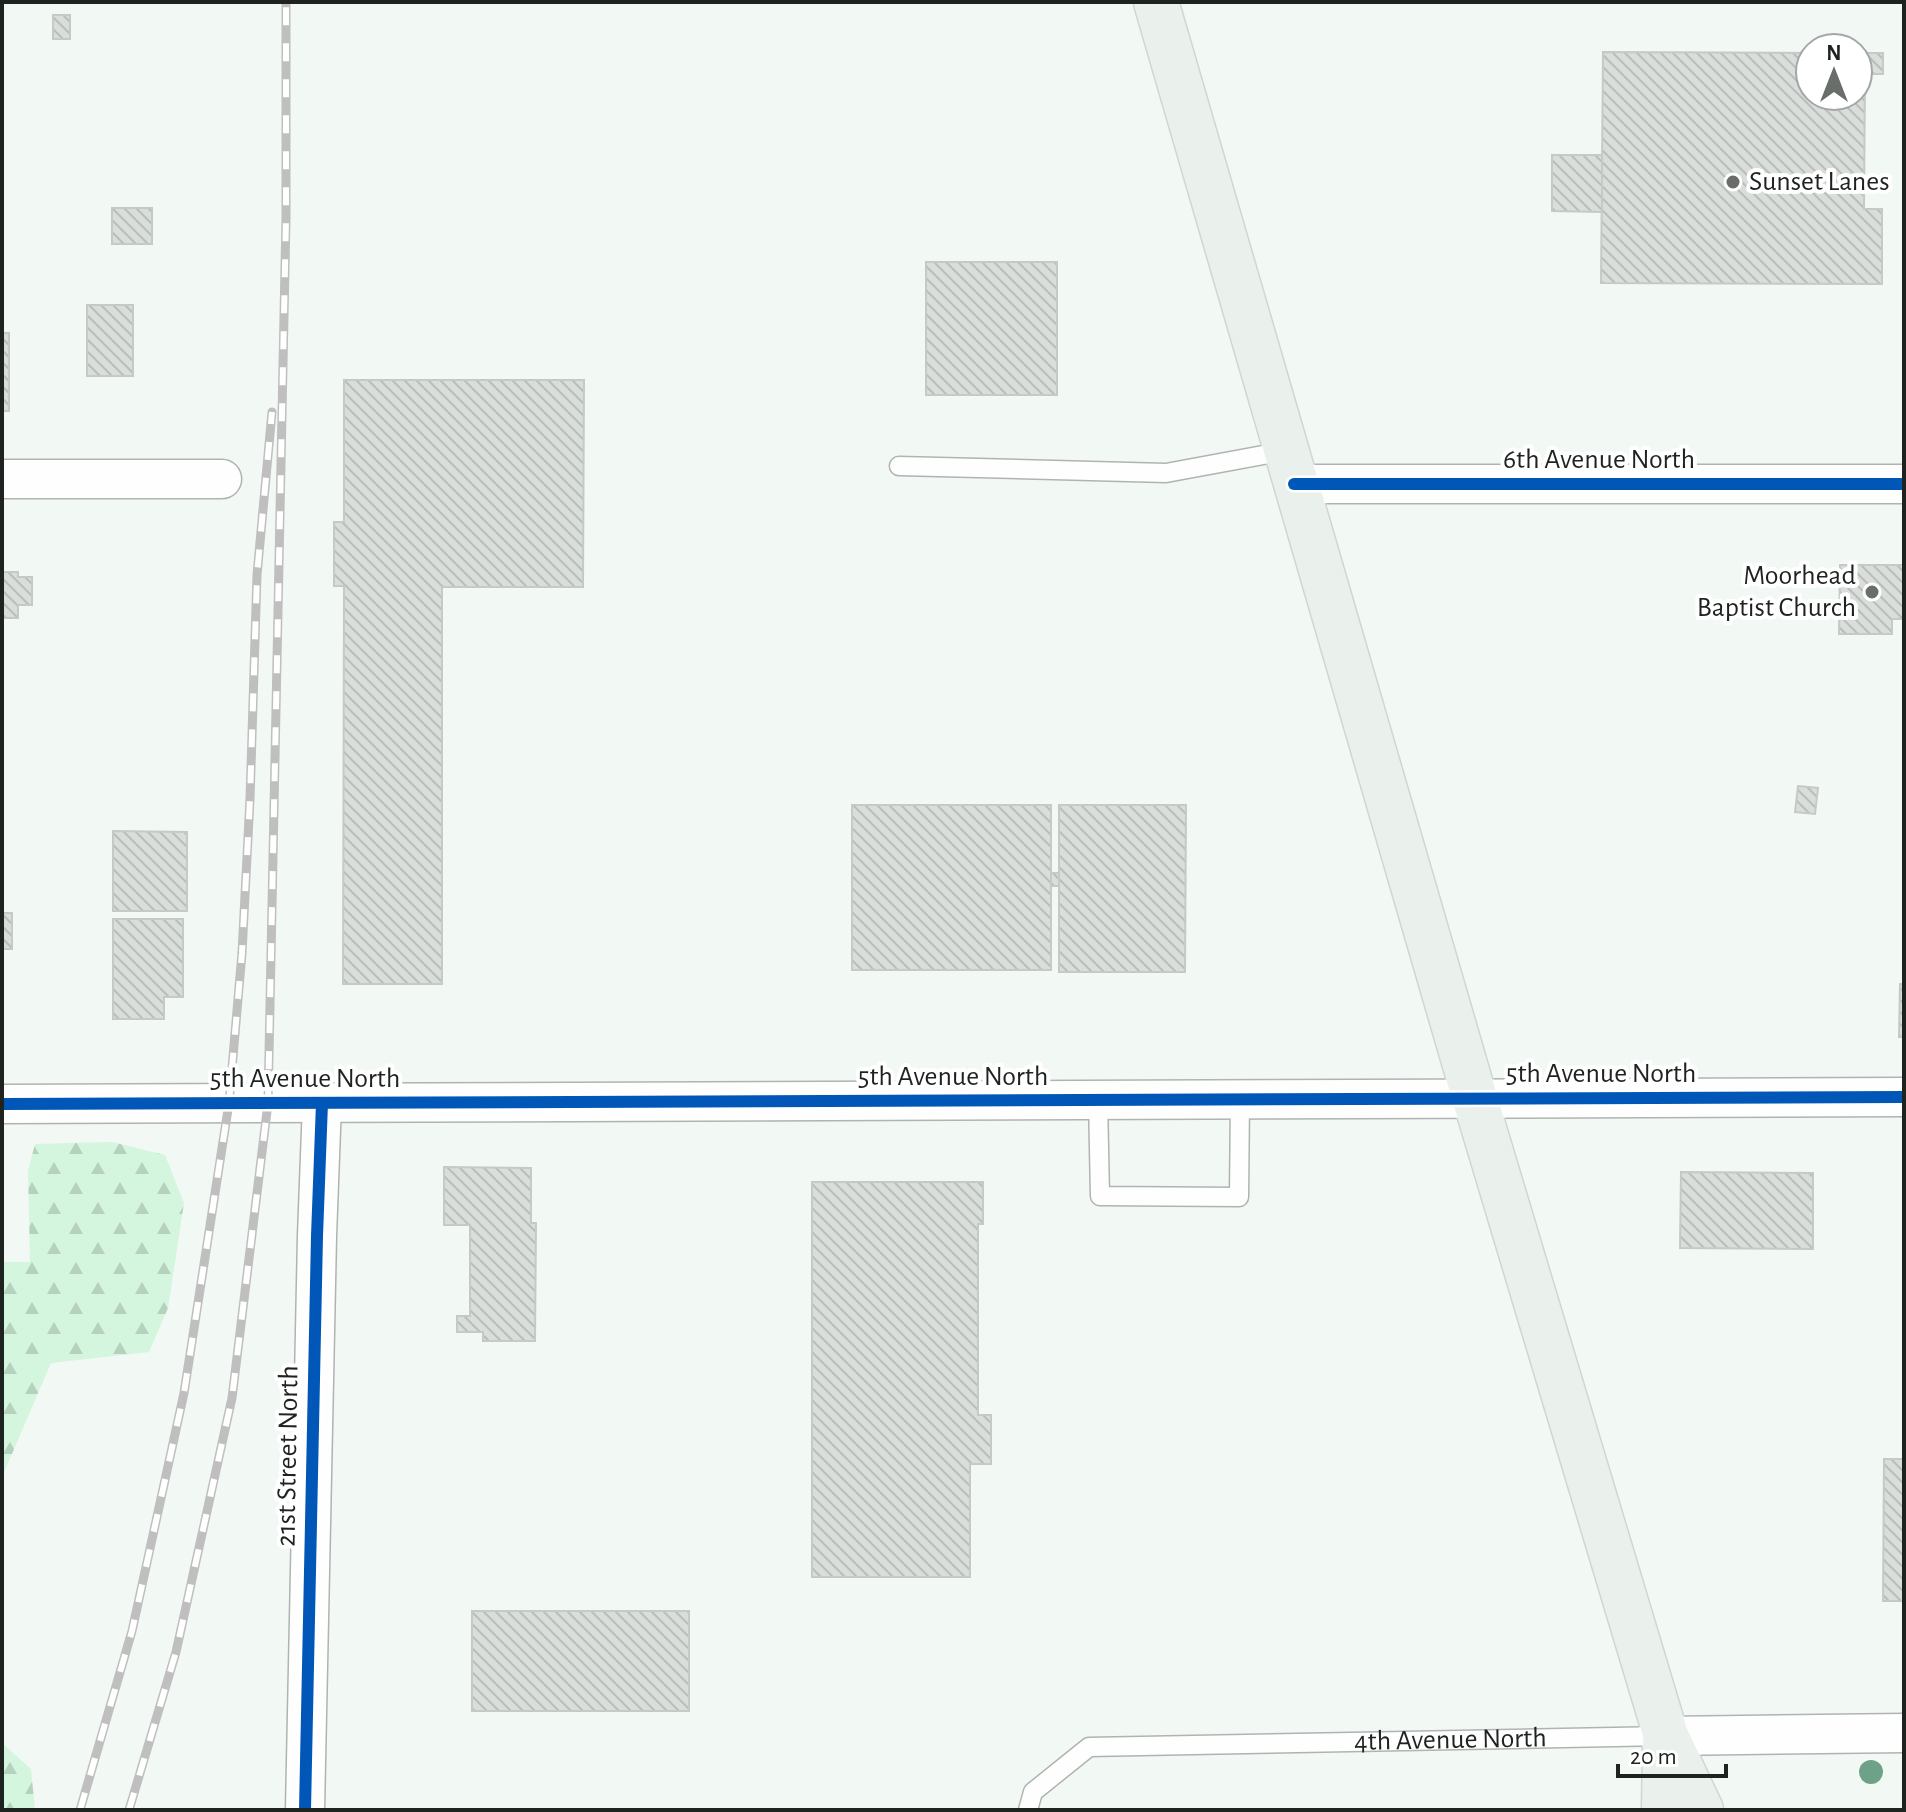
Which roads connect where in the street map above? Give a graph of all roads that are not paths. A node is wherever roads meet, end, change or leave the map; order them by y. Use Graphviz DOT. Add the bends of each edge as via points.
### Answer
graph roads {
  1 [pos="1156,2"];
  2 [pos="899,466"];
  3 [pos="1290,467"];
  4 [pos="2,479"];
  5 [pos="222,479"];
  6 [pos="1904,484"];
  7 [pos="1904,1097"];
  8 [pos="1240,1099"];
  9 [pos="1475,1099"];
  10 [pos="1098,1100"];
  11 [pos="322,1103"];
  12 [pos="2,1104"];
  13 [pos="1904,1733"];
  14 [pos="1666,1736"];
  15 [pos="305,1810"];
  16 [pos="1028,1810"];
  17 [pos="1664,1810"];
  18 [pos="1701,1810"];
  1 -- 3 [label="main road"];
  2 -- 3 [label="lane" via="1166,473"];
  3 -- 6 [label="street, 6th Avenue North"];
  3 -- 9 [label="main road"];
  4 -- 5 [label="street"];
  7 -- 9 [label="street, 5th Avenue North"];
  8 -- 9 [label="street, 5th Avenue North"];
  8 -- 10 [label="street, 5th Avenue North"];
  8 -- 10 [label="lane" via="1239,1197 1100,1196"];
  9 -- 14 [label="main road"];
  10 -- 11 [label="street, 5th Avenue North"];
  11 -- 12 [label="street, 5th Avenue North"];
  11 -- 15 [label="street, 21st Street North"];
  13 -- 14 [label="street, 4th Avenue North"];
  14 -- 16 [label="lane, 4th Avenue North" via="1089,1747 1033,1792"];
  14 -- 17 [label="main road"];
  14 -- 18 [label="main road"];
}
